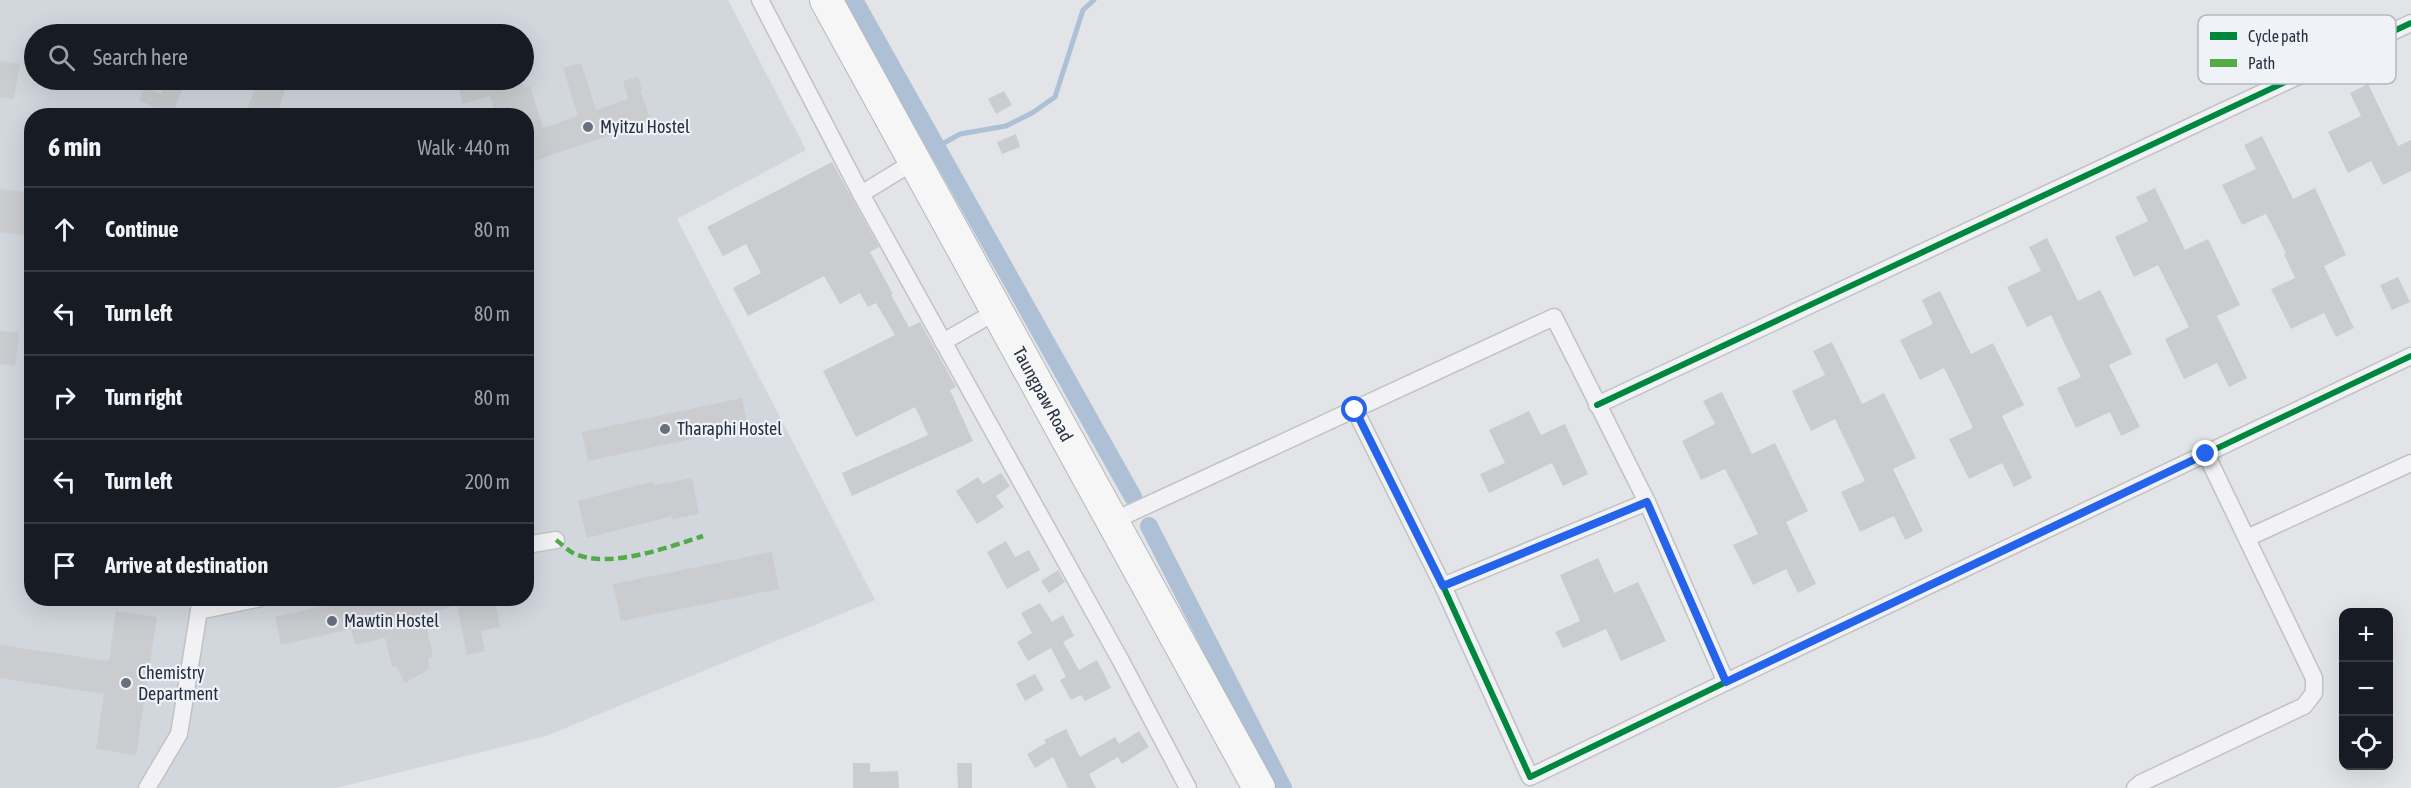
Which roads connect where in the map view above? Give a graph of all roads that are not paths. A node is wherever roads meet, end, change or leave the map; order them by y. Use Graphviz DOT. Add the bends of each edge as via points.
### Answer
graph roads {
  1 [pos="760,0"];
  2 [pos="826,0"];
  3 [pos="2411,23"];
  4 [pos="2396,30"];
  5 [pos="2281,84"];
  6 [pos="915,161"];
  7 [pos="861,194"];
  8 [pos="997,311"];
  9 [pos="943,342"];
  10 [pos="2411,356"];
  11 [pos="1598,405"];
  12 [pos="1355,410"];
  13 [pos="2206,454"];
  14 [pos="2411,463"];
  15 [pos="1647,502"];
  16 [pos="1113,521"];
  17 [pos="2247,538"];
  18 [pos="556,540"];
  19 [pos="534,544"];
  20 [pos="1443,586"];
  21 [pos="200,606"];
  22 [pos="1726,682"];
  23 [pos="147,788"];
  24 [pos="1188,788"];
  25 [pos="1258,788"];
  26 [pos="2135,788"];
  1 -- 7 [label="street"];
  2 -- 6 [label="highway, Taungpaw Road"];
  3 -- 4 [label="street"];
  5 -- 11 [label="street"];
  6 -- 7 [label="street"];
  6 -- 8 [label="highway, Taungpaw Road"];
  7 -- 9 [label="street"];
  8 -- 9 [label="street"];
  8 -- 16 [label="highway, Taungpaw Road"];
  9 -- 24 [label="street"];
  10 -- 13 [label="street"];
  11 -- 12 [label="street" via="1554,317"];
  11 -- 15 [label="street"];
  12 -- 16 [label="street"];
  12 -- 20 [label="street"];
  13 -- 17 [label="street"];
  13 -- 22 [label="street"];
  14 -- 17 [label="street"];
  15 -- 20 [label="street"];
  15 -- 22 [label="street"];
  16 -- 25 [label="highway, Taungpaw Road"];
  17 -- 26 [label="street" via="2314,678 2314,693 2304,706"];
  18 -- 19 [label="street"];
  20 -- 22 [label="street" via="1530,777"];
  21 -- 23 [label="street" via="179,734"];
}
